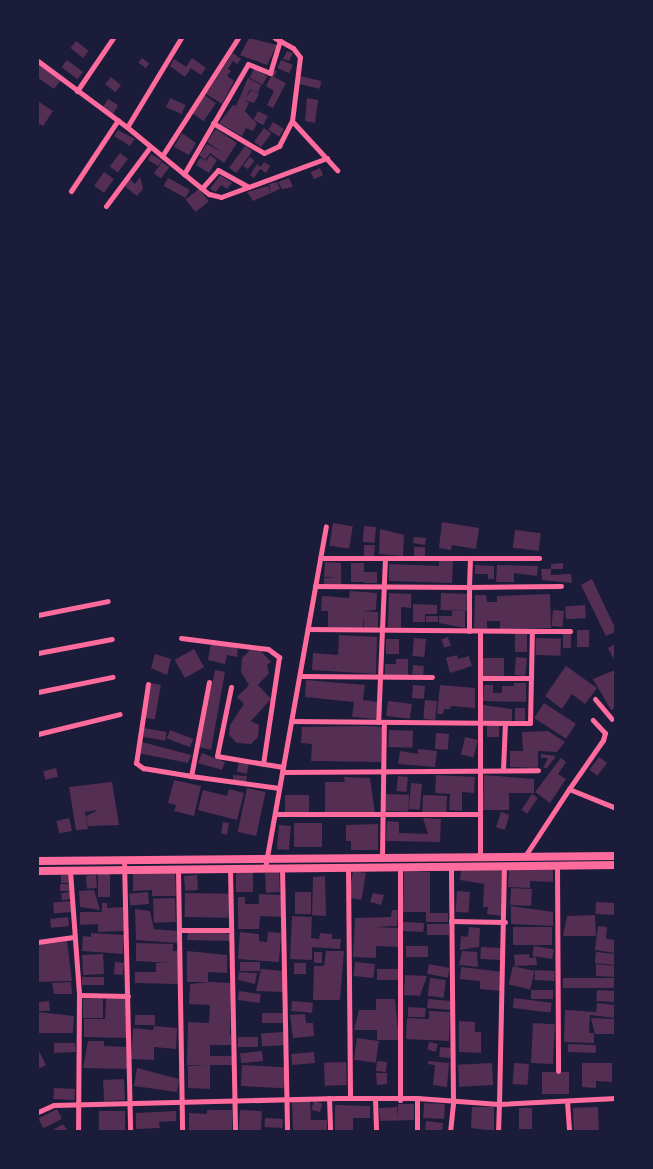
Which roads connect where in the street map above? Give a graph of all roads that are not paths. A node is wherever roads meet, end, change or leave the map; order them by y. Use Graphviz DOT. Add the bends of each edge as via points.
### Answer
graph roads {
  1 [pos="113,38"];
  2 [pos="181,38"];
  3 [pos="238,38"];
  4 [pos="278,39"];
  5 [pos="38,61"];
  6 [pos="77,91"];
  7 [pos="118,120"];
  8 [pos="292,121"];
  9 [pos="213,123"];
  10 [pos="128,127"];
  11 [pos="150,147"];
  12 [pos="162,156"];
  13 [pos="327,158"];
  14 [pos="337,170"];
  15 [pos="184,174"];
  16 [pos="249,187"];
  17 [pos="202,188"];
  18 [pos="70,191"];
  19 [pos="106,206"];
  20 [pos="326,526"];
  21 [pos="320,558"];
  22 [pos="386,558"];
  23 [pos="470,558"];
  24 [pos="539,558"];
  25 [pos="315,586"];
  26 [pos="561,586"];
  27 [pos="384,587"];
  28 [pos="469,587"];
  29 [pos="108,601"];
  30 [pos="38,615"];
  31 [pos="308,629"];
  32 [pos="469,631"];
  33 [pos="480,631"];
  34 [pos="532,631"];
  35 [pos="570,631"];
  36 [pos="383,632"];
  37 [pos="181,638"];
  38 [pos="112,639"];
  39 [pos="38,653"];
  40 [pos="300,676"];
  41 [pos="112,677"];
  42 [pos="432,677"];
  43 [pos="380,678"];
  44 [pos="482,678"];
  45 [pos="531,678"];
  46 [pos="209,682"];
  47 [pos="148,684"];
  48 [pos="231,687"];
  49 [pos="38,692"];
  50 [pos="595,699"];
  51 [pos="120,714"];
  52 [pos="593,720"];
  53 [pos="614,720"];
  54 [pos="291,721"];
  55 [pos="381,722"];
  56 [pos="480,723"];
  57 [pos="505,723"];
  58 [pos="38,734"];
  59 [pos="263,764"];
  60 [pos="283,769"];
  61 [pos="480,770"];
  62 [pos="503,770"];
  63 [pos="538,770"];
  64 [pos="383,771"];
  65 [pos="191,776"];
  66 [pos="279,788"];
  67 [pos="569,789"];
  68 [pos="615,808"];
  69 [pos="274,814"];
  70 [pos="480,814"];
  71 [pos="383,815"];
  72 [pos="525,856"];
  73 [pos="615,856"];
  74 [pos="480,857"];
  75 [pos="382,858"];
  76 [pos="124,860"];
  77 [pos="38,861"];
  78 [pos="266,863"];
  79 [pos="504,865"];
  80 [pos="557,865"];
  81 [pos="615,865"];
  82 [pos="400,866"];
  83 [pos="451,866"];
  84 [pos="282,867"];
  85 [pos="348,867"];
  86 [pos="230,868"];
  87 [pos="178,869"];
  88 [pos="123,870"];
  89 [pos="38,871"];
  90 [pos="70,871"];
  91 [pos="451,921"];
  92 [pos="505,922"];
  93 [pos="179,930"];
  94 [pos="231,930"];
  95 [pos="72,937"];
  96 [pos="38,942"];
  97 [pos="80,995"];
  98 [pos="128,996"];
  99 [pos="558,1071"];
  100 [pos="329,1098"];
  101 [pos="350,1098"];
  102 [pos="417,1098"];
  103 [pos="615,1098"];
  104 [pos="375,1099"];
  105 [pos="286,1100"];
  106 [pos="400,1100"];
  107 [pos="453,1101"];
  108 [pos="567,1101"];
  109 [pos="234,1102"];
  110 [pos="78,1104"];
  111 [pos="128,1104"];
  112 [pos="182,1104"];
  113 [pos="499,1104"];
  114 [pos="38,1112"];
  115 [pos="78,1131"];
  116 [pos="130,1131"];
  117 [pos="182,1131"];
  118 [pos="235,1131"];
  119 [pos="287,1131"];
  120 [pos="330,1131"];
  121 [pos="376,1131"];
  122 [pos="417,1131"];
  123 [pos="450,1131"];
  124 [pos="498,1131"];
  125 [pos="569,1131"];
  1 -- 6 [label="street"];
  2 -- 10 [label="street"];
  3 -- 12 [label="street"];
  4 -- 8 [label="street" via="300,57"];
  4 -- 9 [label="street" via="270,73 248,64"];
  5 -- 6 [label="street"];
  6 -- 7 [label="street"];
  7 -- 10 [label="street"];
  7 -- 18 [label="street"];
  8 -- 9 [label="street" via="279,146 270,153"];
  8 -- 13 [label="street"];
  9 -- 15 [label="street"];
  10 -- 11 [label="street"];
  11 -- 12 [label="street"];
  11 -- 19 [label="street"];
  12 -- 15 [label="street"];
  13 -- 14 [label="street"];
  13 -- 16 [label="street"];
  15 -- 17 [label="street"];
  16 -- 17 [label="street" via="221,197"];
  16 -- 17 [label="street" via="218,171"];
  20 -- 21 [label="street"];
  21 -- 22 [label="street"];
  21 -- 25 [label="street"];
  22 -- 23 [label="street"];
  22 -- 27 [label="street"];
  23 -- 24 [label="street"];
  23 -- 28 [label="street"];
  25 -- 27 [label="street"];
  25 -- 31 [label="street"];
  26 -- 28 [label="street"];
  27 -- 28 [label="street"];
  27 -- 36 [label="street"];
  28 -- 32 [label="street"];
  29 -- 30 [label="street"];
  31 -- 36 [label="street"];
  31 -- 40 [label="street"];
  32 -- 33 [label="street"];
  32 -- 36 [label="street"];
  33 -- 34 [label="street"];
  33 -- 44 [label="street"];
  34 -- 35 [label="street"];
  34 -- 45 [label="street"];
  36 -- 43 [label="street"];
  37 -- 59 [label="street" via="268,649 279,657"];
  38 -- 39 [label="street"];
  40 -- 43 [label="street"];
  40 -- 54 [label="street"];
  41 -- 49 [label="street"];
  42 -- 43 [label="street"];
  43 -- 55 [label="street"];
  44 -- 45 [label="street"];
  44 -- 56 [label="street"];
  45 -- 57 [label="street" via="530,723"];
  46 -- 65 [label="street"];
  47 -- 65 [label="street" via="136,763 143,768"];
  48 -- 59 [label="street" via="217,756"];
  50 -- 53 [label="street"];
  51 -- 58 [label="street"];
  52 -- 67 [label="street" via="605,733 603,740"];
  54 -- 55 [label="street"];
  54 -- 60 [label="street"];
  55 -- 56 [label="street"];
  55 -- 64 [label="street"];
  56 -- 57 [label="street"];
  56 -- 61 [label="street"];
  57 -- 62 [label="street"];
  59 -- 60 [label="street"];
  60 -- 64 [label="street"];
  60 -- 66 [label="street"];
  61 -- 62 [label="street"];
  61 -- 64 [label="street"];
  61 -- 70 [label="street"];
  62 -- 63 [label="street"];
  64 -- 71 [label="street"];
  65 -- 66 [label="street"];
  66 -- 69 [label="street"];
  67 -- 68 [label="street"];
  67 -- 72 [label="street"];
  69 -- 71 [label="street"];
  69 -- 78 [label="street"];
  70 -- 71 [label="street"];
  70 -- 74 [label="street"];
  71 -- 75 [label="street"];
  72 -- 73 [label="main road"];
  72 -- 74 [label="main road"];
  74 -- 75 [label="main road"];
  75 -- 78 [label="main road"];
  76 -- 77 [label="main road"];
  76 -- 78 [label="main road"];
  76 -- 88 [label="street"];
  78 -- 84 [label="main road"];
  78 -- 86 [label="main road"];
  79 -- 80 [label="main road"];
  79 -- 83 [label="main road"];
  79 -- 92 [label="street"];
  80 -- 81 [label="main road"];
  80 -- 99 [label="street"];
  82 -- 83 [label="main road"];
  82 -- 85 [label="main road"];
  82 -- 106 [label="street"];
  83 -- 91 [label="street"];
  84 -- 85 [label="main road"];
  84 -- 105 [label="street"];
  85 -- 101 [label="street"];
  86 -- 87 [label="main road"];
  86 -- 94 [label="street"];
  87 -- 88 [label="main road"];
  87 -- 93 [label="street"];
  88 -- 90 [label="main road"];
  88 -- 98 [label="street"];
  89 -- 90 [label="main road"];
  90 -- 95 [label="street"];
  91 -- 92 [label="street"];
  91 -- 107 [label="street"];
  92 -- 113 [label="street"];
  93 -- 94 [label="street"];
  93 -- 112 [label="street"];
  94 -- 109 [label="street"];
  95 -- 96 [label="street"];
  95 -- 97 [label="street"];
  97 -- 98 [label="street"];
  97 -- 110 [label="street"];
  98 -- 111 [label="street"];
  100 -- 101 [label="street"];
  100 -- 105 [label="street"];
  100 -- 120 [label="street"];
  101 -- 104 [label="street"];
  102 -- 106 [label="street"];
  102 -- 107 [label="street"];
  102 -- 122 [label="street"];
  103 -- 108 [label="street"];
  104 -- 106 [label="street"];
  104 -- 121 [label="street"];
  105 -- 109 [label="street"];
  105 -- 119 [label="street"];
  107 -- 113 [label="street"];
  107 -- 123 [label="street"];
  108 -- 113 [label="street"];
  108 -- 125 [label="street"];
  109 -- 112 [label="street"];
  109 -- 118 [label="street"];
  110 -- 111 [label="street"];
  110 -- 114 [label="street" via="54,1105"];
  110 -- 115 [label="street"];
  111 -- 112 [label="street"];
  111 -- 116 [label="street"];
  112 -- 117 [label="street"];
  113 -- 124 [label="street"];
}
